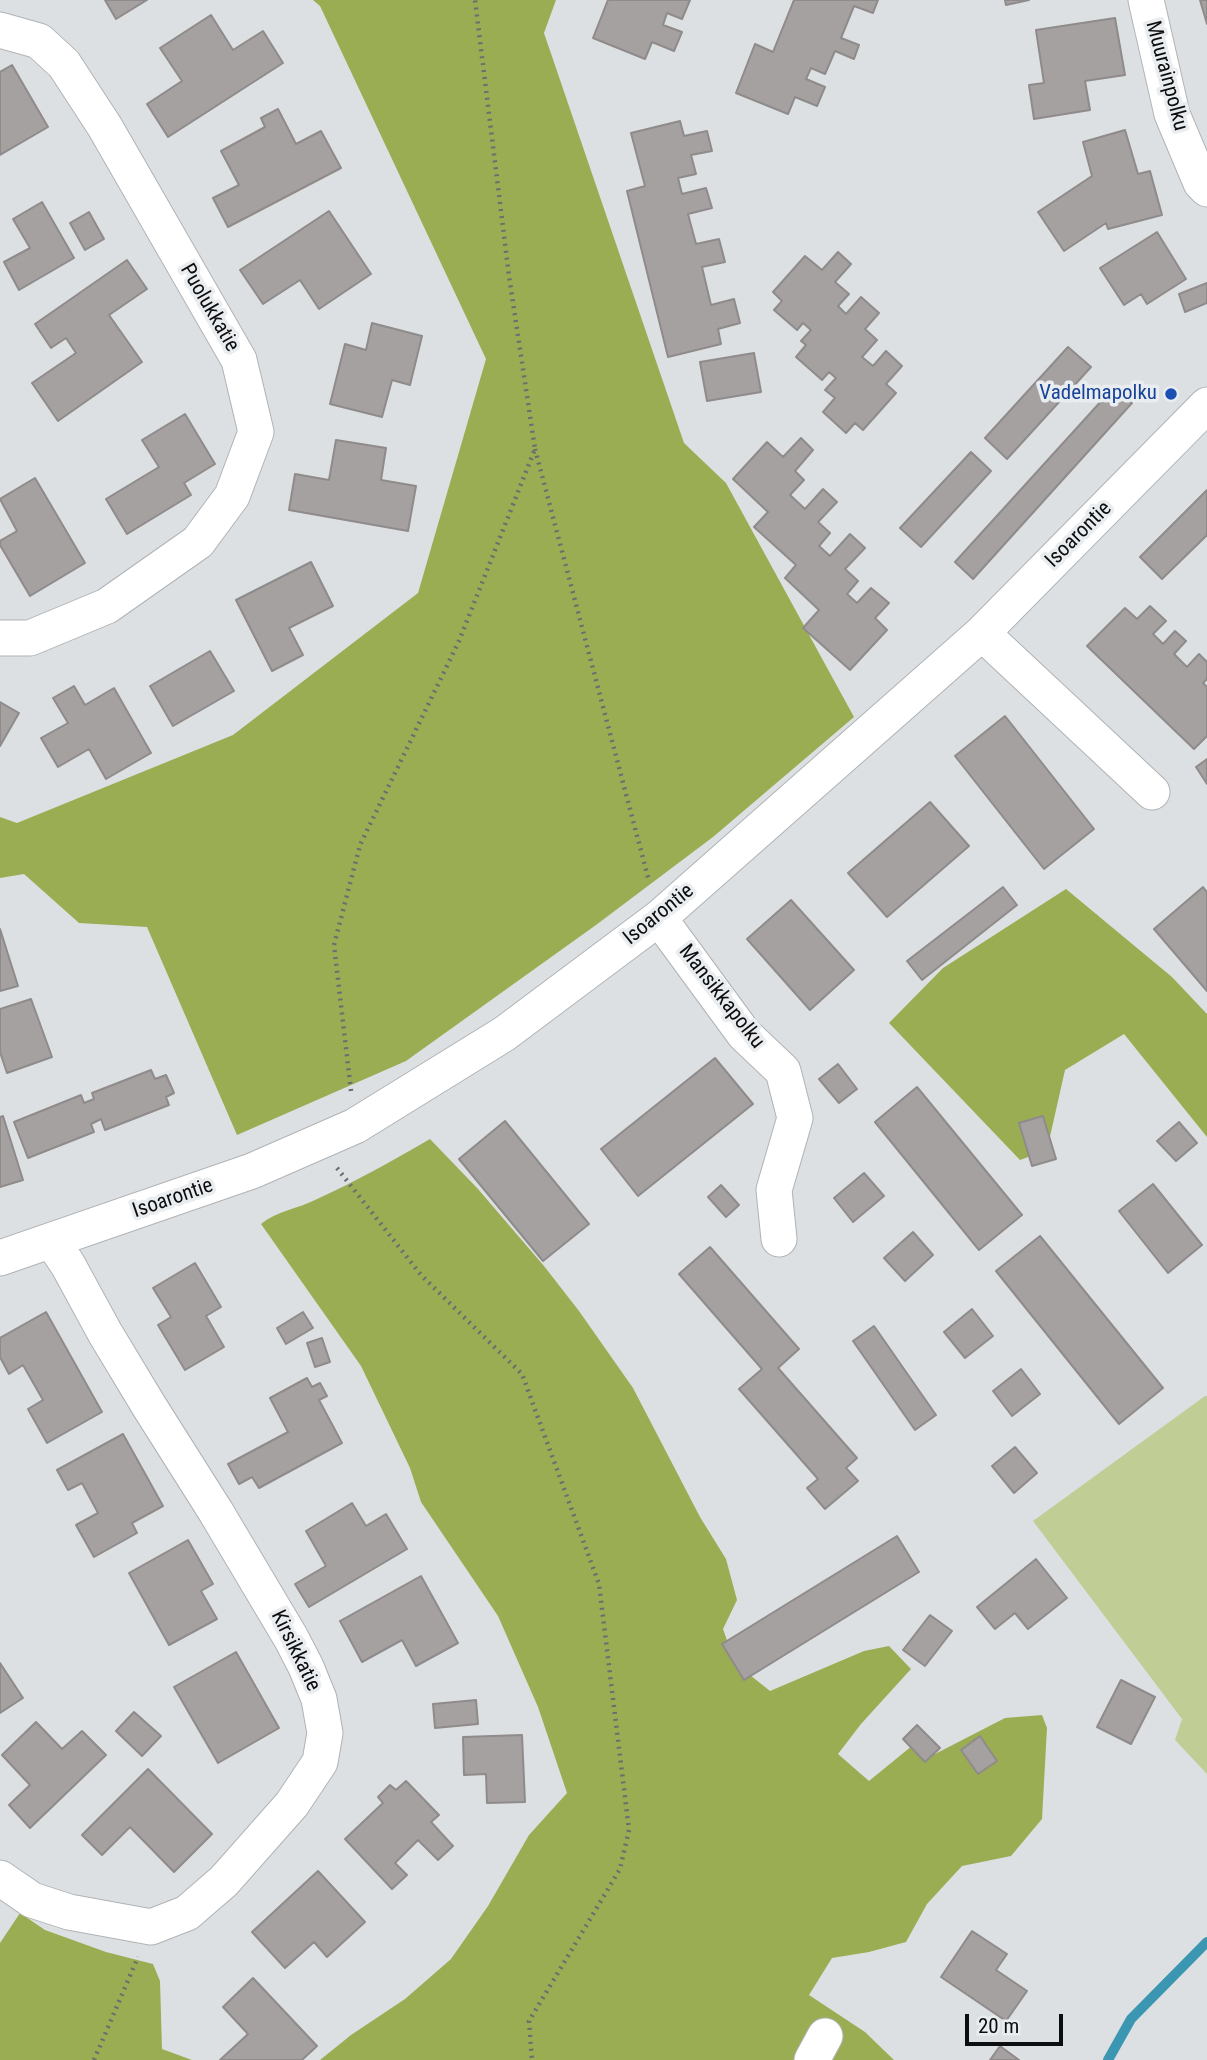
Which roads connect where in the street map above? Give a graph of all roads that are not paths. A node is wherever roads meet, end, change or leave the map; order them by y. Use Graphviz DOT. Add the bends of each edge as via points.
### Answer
graph roads {
  1 [pos="1146,0"];
  2 [pos="0,30"];
  3 [pos="1207,189"];
  4 [pos="1207,405"];
  5 [pos="982,633"];
  6 [pos="0,638"];
  7 [pos="1152,792"];
  8 [pos="659,918"];
  9 [pos="779,1239"];
  10 [pos="52,1241"];
  11 [pos="0,1258"];
  12 [pos="0,1878"];
  1 -- 3 [label="street, Muurainpolku" via="1172,114"];
  2 -- 6 [label="street, Puolukkatie" via="38,41 64,64 106,127 239,360 256,432 232,496 198,542 107,606 30,638"];
  4 -- 5 [label="street, Isoarontie"];
  5 -- 7 [label="street"];
  5 -- 8 [label="street, Isoarontie"];
  8 -- 9 [label="street, Mansikkapolku" via="744,1034 783,1071 795,1118 774,1191"];
  8 -- 10 [label="street, Isoarontie" via="504,1034 355,1126 253,1171"];
  10 -- 11 [label="street, Isoarontie"];
  10 -- 12 [label="street, Kirsikkatie" via="291,1638 318,1699 325,1733 320,1762 292,1804 224,1881 187,1913 151,1927 69,1912 32,1900"];
}
